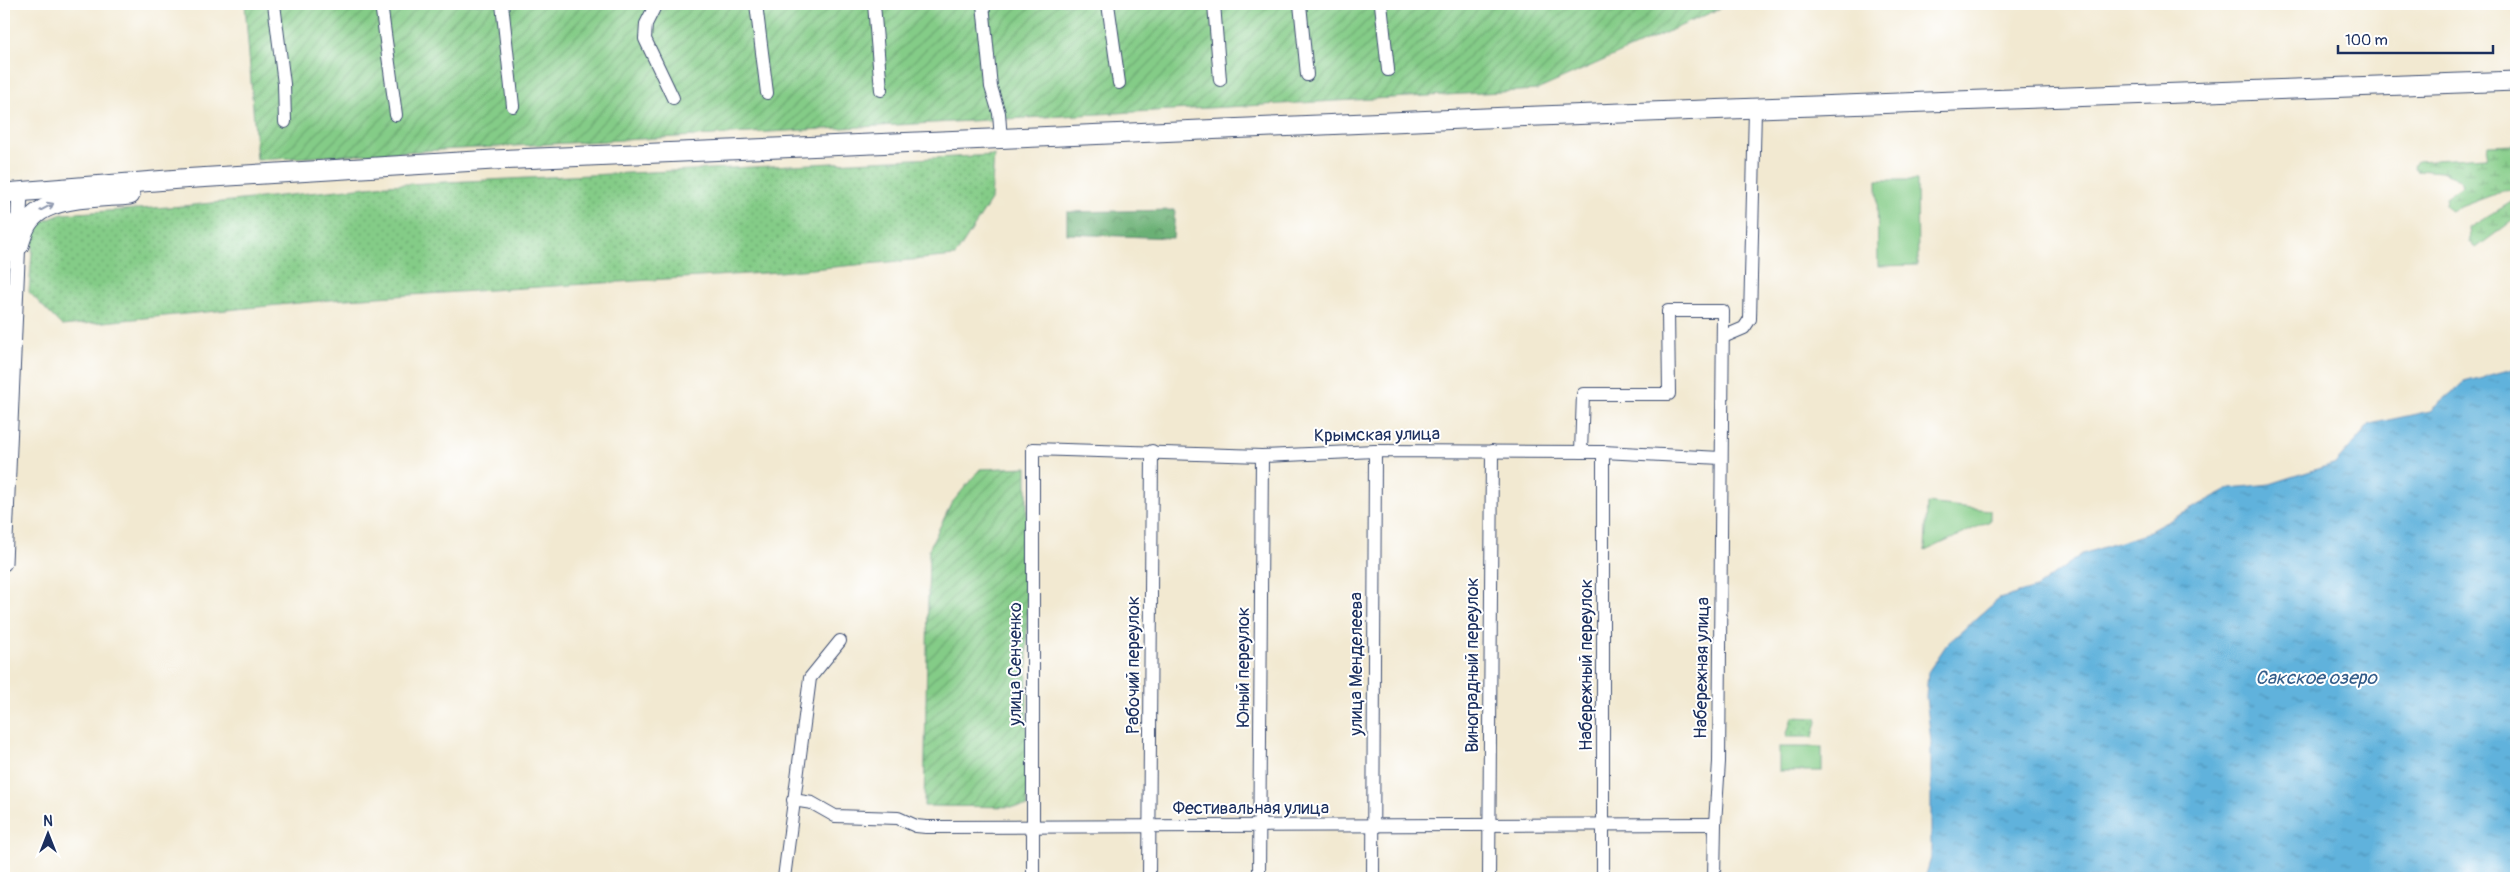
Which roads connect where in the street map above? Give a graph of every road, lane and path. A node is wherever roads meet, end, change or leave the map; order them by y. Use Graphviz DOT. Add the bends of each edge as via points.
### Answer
graph roads {
  1 [pos="274,4"];
  2 [pos="381,4"];
  3 [pos="502,4"];
  4 [pos="656,4"];
  5 [pos="756,4"];
  6 [pos="874,4"];
  7 [pos="983,4"];
  8 [pos="1108,4"];
  9 [pos="1214,4"];
  10 [pos="1300,4"];
  11 [pos="1381,4"];
  12 [pos="1388,70"];
  13 [pos="1307,75"];
  14 [pos="1220,80"];
  15 [pos="2516,81"];
  16 [pos="1120,83"];
  17 [pos="881,90"];
  18 [pos="767,93"];
  19 [pos="673,98"];
  20 [pos="513,106"];
  21 [pos="1755,109"];
  22 [pos="396,114"];
  23 [pos="285,122"];
  24 [pos="1001,140"];
  25 [pos="256,175"];
  26 [pos="12,192"];
  27 [pos="4,221"];
  28 [pos="19,245"];
  29 [pos="1722,337"];
  30 [pos="1033,449"];
  31 [pos="1152,451"];
  32 [pos="1374,451"];
  33 [pos="1492,451"];
  34 [pos="1581,452"];
  35 [pos="1604,452"];
  36 [pos="1262,456"];
  37 [pos="1722,458"];
  38 [pos="4,563"];
  39 [pos="840,641"];
  40 [pos="793,800"];
  41 [pos="1260,824"];
  42 [pos="1489,824"];
  43 [pos="1604,824"];
  44 [pos="1715,824"];
  45 [pos="1150,825"];
  46 [pos="1373,825"];
  47 [pos="1032,827"];
  48 [pos="784,878"];
  49 [pos="1033,878"];
  50 [pos="1149,878"];
  51 [pos="1259,878"];
  52 [pos="1373,878"];
  53 [pos="1488,878"];
  54 [pos="1603,878"];
  55 [pos="1714,878"];
  1 -- 23 [label="street" via="284,84"];
  2 -- 22 [label="street"];
  3 -- 20 [label="street"];
  4 -- 19 [label="street" via="646,24 645,39"];
  5 -- 18 [label="street"];
  6 -- 17 [label="street"];
  7 -- 24 [label="street" via="991,87 999,113"];
  8 -- 16 [label="street"];
  9 -- 14 [label="street"];
  10 -- 13 [label="street"];
  11 -- 12 [label="street"];
  15 -- 21 [label="main road"];
  21 -- 24 [label="main road"];
  21 -- 29 [label="street" via="1750,319 1744,328"];
  24 -- 25 [label="main road" via="493,160"];
  25 -- 26 [label="main road"];
  28 -- 25 [label="main road, one-way" via="30,220 43,208 58,202 225,187"];
  26 -- 28 [label="street"];
  27 -- 28 [label="main road"];
  28 -- 38 [label="street"];
  29 -- 34 [label="street, Набережная улица" via="1723,311 1668,311 1670,394 1582,394"];
  29 -- 37 [label="street, Набережная улица"];
  30 -- 31 [label="street, Крымская улица"];
  30 -- 47 [label="street, улица Сенченко"];
  31 -- 36 [label="street, Крымская улица"];
  31 -- 45 [label="street, Рабочий переулок"];
  32 -- 33 [label="street, Крымская улица"];
  32 -- 36 [label="street, Крымская улица"];
  32 -- 46 [label="street, улица Менделеева"];
  33 -- 34 [label="street, Крымская улица"];
  33 -- 42 [label="street, Виноградный переулок"];
  34 -- 35 [label="street, Крымская улица"];
  35 -- 37 [label="street, Крымская улица"];
  35 -- 43 [label="street, Набережный переулок"];
  36 -- 41 [label="street, Юный переулок"];
  37 -- 44 [label="street, Набережная улица" via="1719,762"];
  39 -- 40 [label="street" via="810,678"];
  40 -- 47 [label="street, Фестивальная улица" via="812,804 835,816 898,818 916,826"];
  40 -- 48 [label="street"];
  41 -- 45 [label="street, Фестивальная улица"];
  41 -- 46 [label="street, Фестивальная улица"];
  41 -- 51 [label="street, Юный переулок"];
  42 -- 43 [label="street, Фестивальная улица"];
  42 -- 46 [label="street, Фестивальная улица"];
  42 -- 53 [label="street, Виноградный переулок"];
  43 -- 44 [label="street, Фестивальная улица"];
  43 -- 54 [label="street, Набережный переулок"];
  44 -- 55 [label="street, Набережная улица"];
  45 -- 47 [label="street, Фестивальная улица"];
  45 -- 50 [label="street, Рабочий переулок"];
  46 -- 52 [label="street, улица Менделеева"];
  47 -- 49 [label="street, улица Сенченко"];
}
